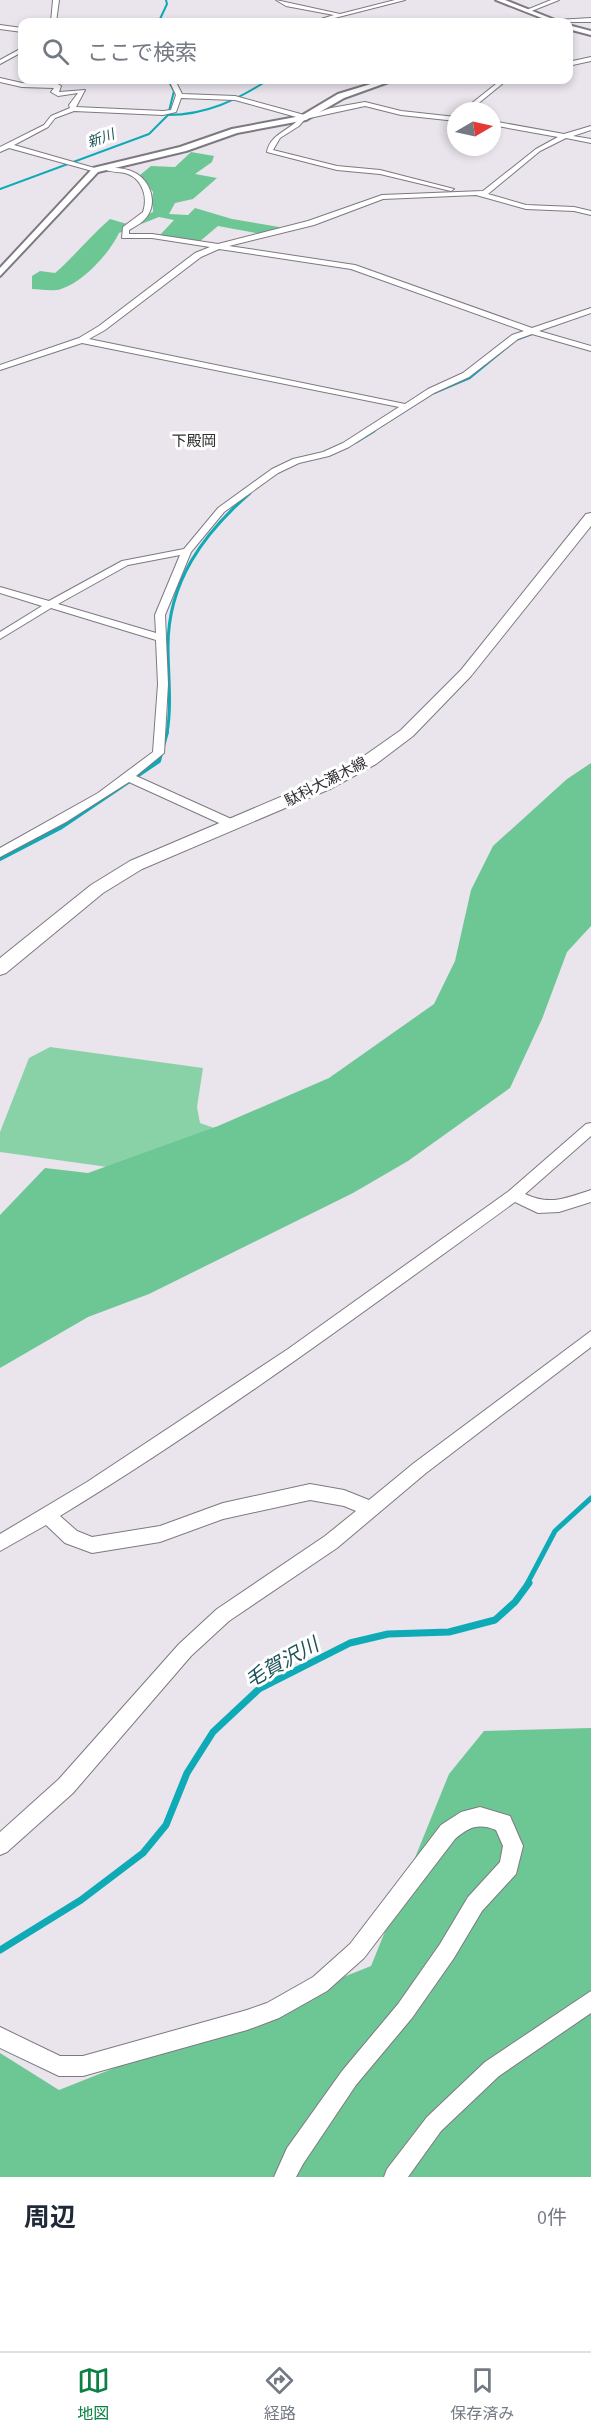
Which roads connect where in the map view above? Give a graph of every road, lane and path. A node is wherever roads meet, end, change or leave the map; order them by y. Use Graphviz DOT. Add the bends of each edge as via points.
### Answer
graph roads {
  1 [pos="56,0"];
  2 [pos="279,0"];
  3 [pos="308,0"];
  4 [pos="402,0"];
  5 [pos="499,0"];
  6 [pos="556,0"];
  7 [pos="295,6"];
  8 [pos="527,11"];
  9 [pos="342,16"];
  10 [pos="54,18"];
  11 [pos="333,18"];
  12 [pos="546,18"];
  13 [pos="591,20"];
  14 [pos="573,21"];
  15 [pos="0,27"];
  16 [pos="18,29"];
  17 [pos="573,29"];
  18 [pos="577,30"];
  19 [pos="573,31"];
  20 [pos="591,33"];
  21 [pos="18,52"];
  22 [pos="591,60"];
  23 [pos="0,62"];
  24 [pos="573,63"];
  25 [pos="0,80"];
  26 [pos="18,84"];
  27 [pos="19,84"];
  28 [pos="175,84"];
  29 [pos="378,84"];
  30 [pos="499,84"];
  31 [pos="180,96"];
  32 [pos="476,102"];
  33 [pos="73,109"];
  34 [pos="447,117"];
  35 [pos="303,118"];
  36 [pos="501,125"];
  37 [pos="591,128"];
  38 [pos="566,136"];
  39 [pos="591,141"];
  40 [pos="9,146"];
  41 [pos="0,150"];
  42 [pos="107,169"];
  43 [pos="96,170"];
  44 [pos="477,194"];
  45 [pos="591,213"];
  46 [pos="219,246"];
  47 [pos="0,273"];
  48 [pos="590,308"];
  49 [pos="533,331"];
  50 [pos="82,340"];
  51 [pos="591,349"];
  52 [pos="0,368"];
  53 [pos="405,406"];
  54 [pos="591,517"];
  55 [pos="188,551"];
  56 [pos="0,590"];
  57 [pos="48,606"];
  58 [pos="0,636"];
  59 [pos="160,638"];
  60 [pos="130,778"];
  61 [pos="234,825"];
  62 [pos="0,853"];
  63 [pos="0,968"];
  64 [pos="591,1128"];
  65 [pos="514,1195"];
  66 [pos="591,1196"];
  67 [pos="591,1338"];
  68 [pos="370,1508"];
  69 [pos="48,1516"];
  70 [pos="0,1543"];
  71 [pos="0,1845"];
  72 [pos="591,2001"];
  73 [pos="0,2037"];
  74 [pos="285,2177"];
  75 [pos="395,2177"];
  1 -- 10 [label="street"];
  2 -- 7 [label="street"];
  3 -- 7 [label="street"];
  4 -- 9 [label="street"];
  5 -- 8 [label="street"];
  6 -- 8 [label="street"];
  7 -- 9 [label="street"];
  8 -- 12 [label="street"];
  9 -- 11 [label="street"];
  13 -- 14 [label="street"];
  15 -- 16 [label="street"];
  17 -- 18 [label="street"];
  18 -- 19 [label="street"];
  18 -- 20 [label="street"];
  21 -- 23 [label="street"];
  22 -- 24 [label="street"];
  25 -- 26 [label="street"];
  27 -- 33 [label="street" via="58,86 54,92 58,94 83,91"];
  28 -- 31 [label="street"];
  29 -- 35 [label="street" via="341,96"];
  30 -- 32 [label="street"];
  31 -- 33 [label="street" via="174,111"];
  31 -- 35 [label="street" via="243,99"];
  33 -- 40 [label="street" via="53,117 46,126"];
  34 -- 35 [label="street" via="365,104"];
  35 -- 42 [label="street" via="235,130 183,149"];
  35 -- 44 [label="street" via="277,137 268,151"];
  36 -- 38 [label="street"];
  37 -- 38 [label="street"];
  38 -- 39 [label="street"];
  38 -- 44 [label="street" via="538,150 485,193"];
  40 -- 41 [label="street"];
  40 -- 43 [label="street"];
  42 -- 43 [label="street"];
  42 -- 46 [label="street" via="140,179 148,196 149,208 143,218 126,229 124,236"];
  43 -- 47 [label="street"];
  44 -- 45 [label="street" via="526,207"];
  44 -- 46 [label="street" via="382,197 311,224"];
  46 -- 49 [label="street" via="352,267"];
  46 -- 50 [label="street" via="198,255"];
  48 -- 49 [label="street"];
  49 -- 51 [label="street"];
  49 -- 53 [label="street" via="515,337 465,375"];
  50 -- 52 [label="street"];
  50 -- 53 [label="street"];
  53 -- 55 [label="street" via="346,444 326,454 296,461 251,487 221,510"];
  54 -- 61 [label="main road, 駄科大瀬木線" via="466,673 407,733 370,760 324,785"];
  55 -- 57 [label="street" via="125,563"];
  55 -- 59 [label="street" via="160,615"];
  56 -- 57 [label="street"];
  57 -- 58 [label="street"];
  57 -- 59 [label="street"];
  59 -- 60 [label="street" via="164,684 158,753"];
  60 -- 61 [label="street"];
  60 -- 62 [label="street" via="68,818"];
  61 -- 63 [label="main road, 駄科大瀬木線" via="136,865 97,889"];
  64 -- 65 [label="street"];
  65 -- 66 [label="street" via="538,1207 559,1206"];
  65 -- 69 [label="street" via="293,1354"];
  67 -- 68 [label="street"];
  68 -- 69 [label="street" via="310,1492 223,1511 160,1534 92,1545 71,1537"];
  68 -- 71 [label="street" via="332,1542 223,1615 185,1650 66,1786"];
  69 -- 70 [label="street"];
  72 -- 75 [label="street" via="492,2069 434,2124"];
  73 -- 74 [label="street" via="58,2066 83,2066 272,2011 320,1984 357,1951 448,1832 464,1819 486,1815 503,1822 513,1846 509,1867 475,1904 405,2011 349,2078 295,2156"];
}
